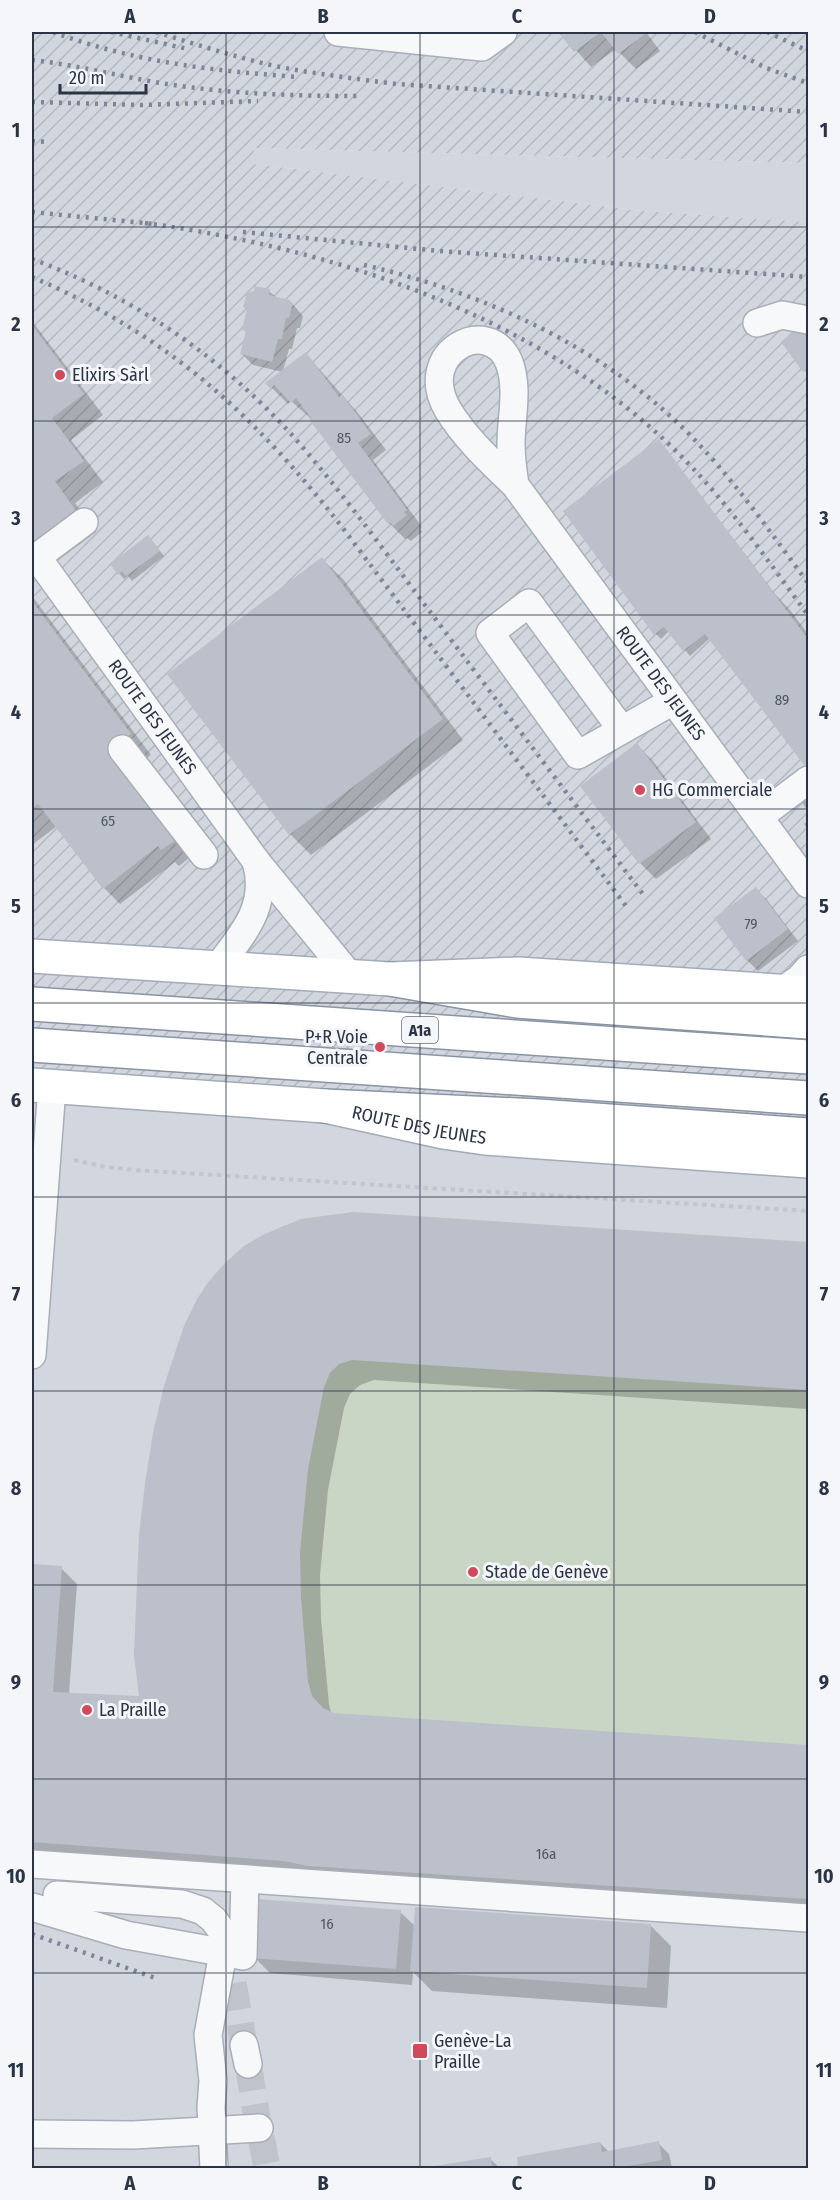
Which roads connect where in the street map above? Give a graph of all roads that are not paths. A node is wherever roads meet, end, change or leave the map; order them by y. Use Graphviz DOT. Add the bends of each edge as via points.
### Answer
graph roads {
  1 [pos="338,32"];
  2 [pos="503,32"];
  3 [pos="808,320"];
  4 [pos="757,323"];
  5 [pos="515,485"];
  6 [pos="84,522"];
  7 [pos="674,701"];
  8 [pos="622,730"];
  9 [pos="122,749"];
  10 [pos="808,780"];
  11 [pos="759,817"];
  12 [pos="204,855"];
  13 [pos="256,861"];
  14 [pos="808,884"];
  15 [pos="32,956"];
  16 [pos="218,967"];
  17 [pos="808,969"];
  18 [pos="350,976"];
  19 [pos="390,979"];
  20 [pos="795,992"];
  21 [pos="32,1004"];
  22 [pos="808,1022"];
  23 [pos="32,1045"];
  24 [pos="808,1057"];
  25 [pos="42,1086"];
  26 [pos="808,1098"];
  27 [pos="325,1106"];
  28 [pos="808,1135"];
  29 [pos="808,1161"];
  30 [pos="32,1355"];
  31 [pos="32,1864"];
  32 [pos="59,1866"];
  33 [pos="245,1879"];
  34 [pos="48,1906"];
  35 [pos="808,1918"];
  36 [pos="222,1942"];
  37 [pos="259,2128"];
  38 [pos="212,2130"];
  39 [pos="32,2134"];
  40 [pos="214,2169"];
  1 -- 2 [label="street" via="482,47"];
  3 -- 4 [label="street" via="782,315"];
  5 -- 5 [label="street, ROUTE DES JEUNES" via="440,409 441,367 449,352 467,342 476,340 498,347 510,365 515,391 511,445"];
  5 -- 7 [label="street, ROUTE DES JEUNES"];
  6 -- 13 [label="street, ROUTE DES JEUNES" via="37,557"];
  7 -- 8 [label="street"];
  7 -- 11 [label="street, ROUTE DES JEUNES"];
  8 -- 8 [label="street" via="578,755 490,633 529,603"];
  9 -- 12 [label="street"];
  10 -- 11 [label="street"];
  11 -- 14 [label="street, ROUTE DES JEUNES"];
  13 -- 16 [label="street" via="261,878 253,918"];
  13 -- 18 [label="street, ROUTE DES JEUNES"];
  15 -- 16 [label="main road"];
  16 -- 18 [label="main road"];
  17 -- 20 [label="street"];
  18 -- 19 [label="main road"];
  19 -- 20 [label="main road" via="518,974"];
  19 -- 22 [label="main road" via="517,1001"];
  21 -- 24 [label="main road, A1a"];
  23 -- 26 [label="main road"];
  25 -- 27 [label="main road, ROUTE DES JEUNES"];
  25 -- 30 [label="street" via="48,1150"];
  27 -- 28 [label="main road"];
  27 -- 29 [label="main road, ROUTE DES JEUNES" via="484,1138"];
  31 -- 32 [label="street"];
  32 -- 33 [label="street"];
  32 -- 34 [label="street"];
  33 -- 35 [label="street"];
  33 -- 36 [label="street" via="243,1956"];
  34 -- 36 [label="street" via="126,1935"];
  34 -- 36 [label="street" via="182,1904 203,1911 214,1920"];
  36 -- 38 [label="street" via="208,2035 213,2081"];
  37 -- 38 [label="street"];
  38 -- 39 [label="street" via="133,2135"];
  38 -- 40 [label="street"];
}
